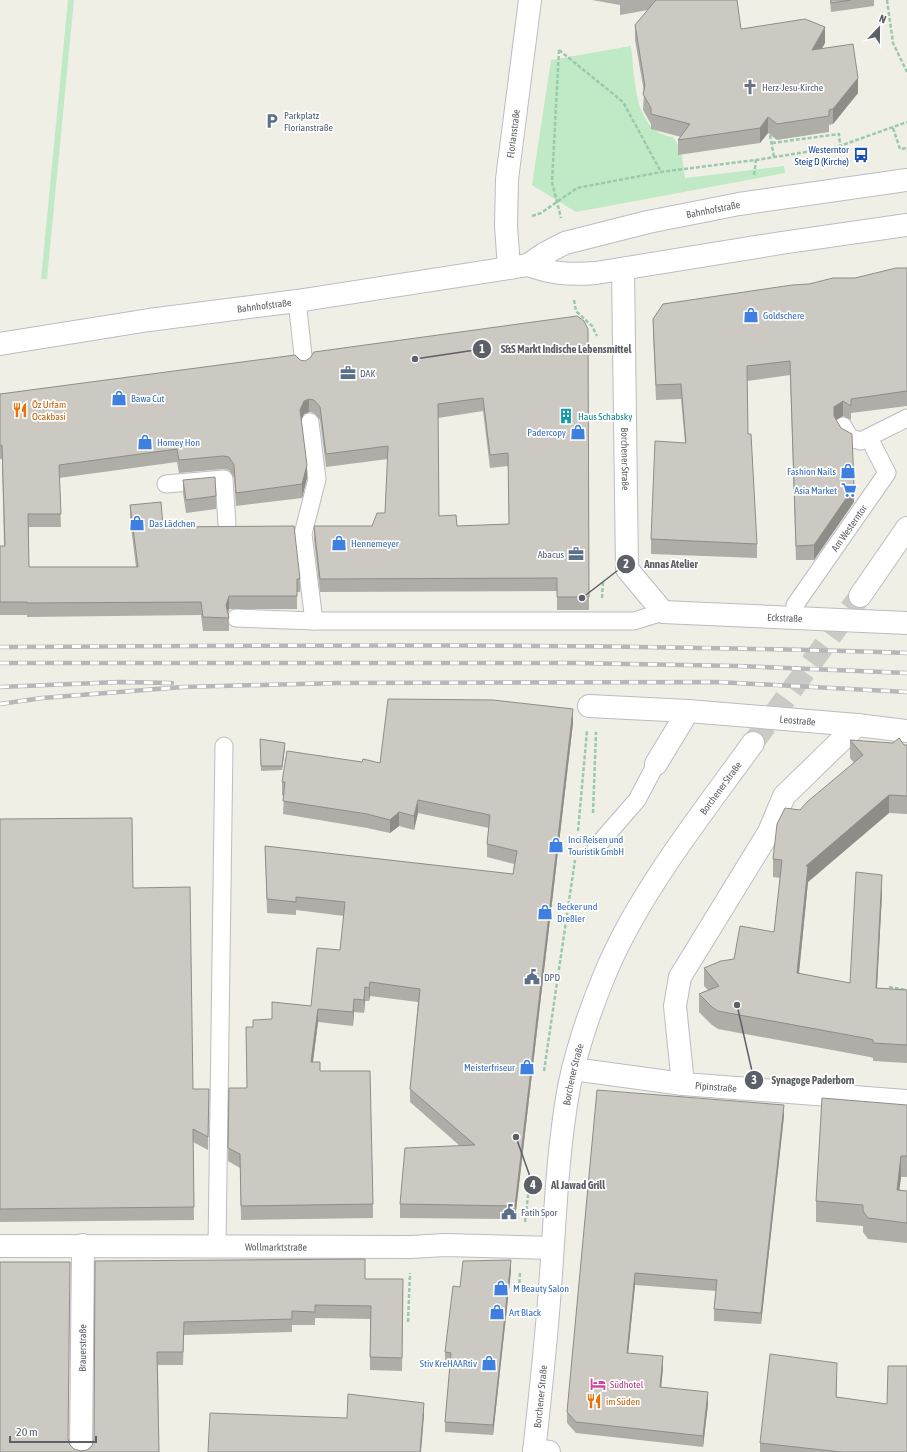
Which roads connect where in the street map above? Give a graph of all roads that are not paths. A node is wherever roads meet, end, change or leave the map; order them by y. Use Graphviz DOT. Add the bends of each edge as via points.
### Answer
graph roads {
  1 [pos="530,0"];
  2 [pos="907,180"];
  3 [pos="907,225"];
  4 [pos="518,266"];
  5 [pos="623,269"];
  6 [pos="297,301"];
  7 [pos="0,344"];
  8 [pos="304,364"];
  9 [pos="907,418"];
  10 [pos="310,422"];
  11 [pos="844,426"];
  12 [pos="869,438"];
  13 [pos="201,470"];
  14 [pos="227,524"];
  15 [pos="907,528"];
  16 [pos="860,596"];
  17 [pos="663,612"];
  18 [pos="236,618"];
  19 [pos="794,618"];
  20 [pos="314,621"];
  21 [pos="907,622"];
  22 [pos="688,711"];
  23 [pos="593,716"];
  24 [pos="858,725"];
  25 [pos="907,731"];
  26 [pos="753,742"];
  27 [pos="224,746"];
  28 [pos="656,764"];
  29 [pos="596,847"];
  30 [pos="574,1068"];
  31 [pos="683,1084"];
  32 [pos="907,1101"];
  33 [pos="82,1245"];
  34 [pos="0,1246"];
  35 [pos="217,1246"];
  36 [pos="552,1248"];
  37 [pos="539,1451"];
  38 [pos="81,1452"];
  1 -- 4 [label="street, Florianstraße" via="507,179 506,226"];
  2 -- 4 [label="street, Bahnhofstraße" via="739,204 648,222 565,243"];
  3 -- 5 [label="street, Bahnhofstraße" via="782,242"];
  4 -- 5 [label="street, Bahnhofstraße" via="571,275"];
  4 -- 6 [label="street, Bahnhofstraße"];
  5 -- 17 [label="street, Borchener Straße" via="627,569"];
  6 -- 7 [label="street, Bahnhofstraße" via="134,322"];
  6 -- 8 [label="lane"];
  9 -- 12 [label="lane"];
  10 -- 20 [label="lane" via="317,479 303,534"];
  11 -- 12 [label="lane" via="850,438 861,441"];
  12 -- 19 [label="lane, Am Westerntor" via="887,473 795,605"];
  13 -- 14 [label="lane" via="165,478 224,479"];
  15 -- 16 [label="street"];
  17 -- 19 [label="street, Eckstraße"];
  17 -- 20 [label="lane" via="634,622"];
  18 -- 20 [label="lane"];
  19 -- 21 [label="street, Eckstraße"];
  22 -- 23 [label="street, Leostraße"];
  22 -- 24 [label="street, Leostraße"];
  22 -- 28 [label="street"];
  24 -- 25 [label="street, Leostraße"];
  24 -- 31 [label="street" via="784,796 769,832 680,977 675,1006"];
  26 -- 30 [label="street, Borchener Straße" via="677,849 624,936 599,991"];
  27 -- 35 [label="lane"];
  28 -- 29 [label="lane" via="637,800"];
  30 -- 31 [label="street, Pipinstraße"];
  30 -- 36 [label="street, Borchener Straße" via="564,1115"];
  31 -- 32 [label="street, Pipinstraße"];
  33 -- 34 [label="street, Wollmarktstraße"];
  33 -- 35 [label="street, Wollmarktstraße"];
  33 -- 38 [label="street, Brauerstraße"];
  35 -- 36 [label="street, Wollmarktstraße" via="445,1245"];
  36 -- 37 [label="street, Borchener Straße"];
}
